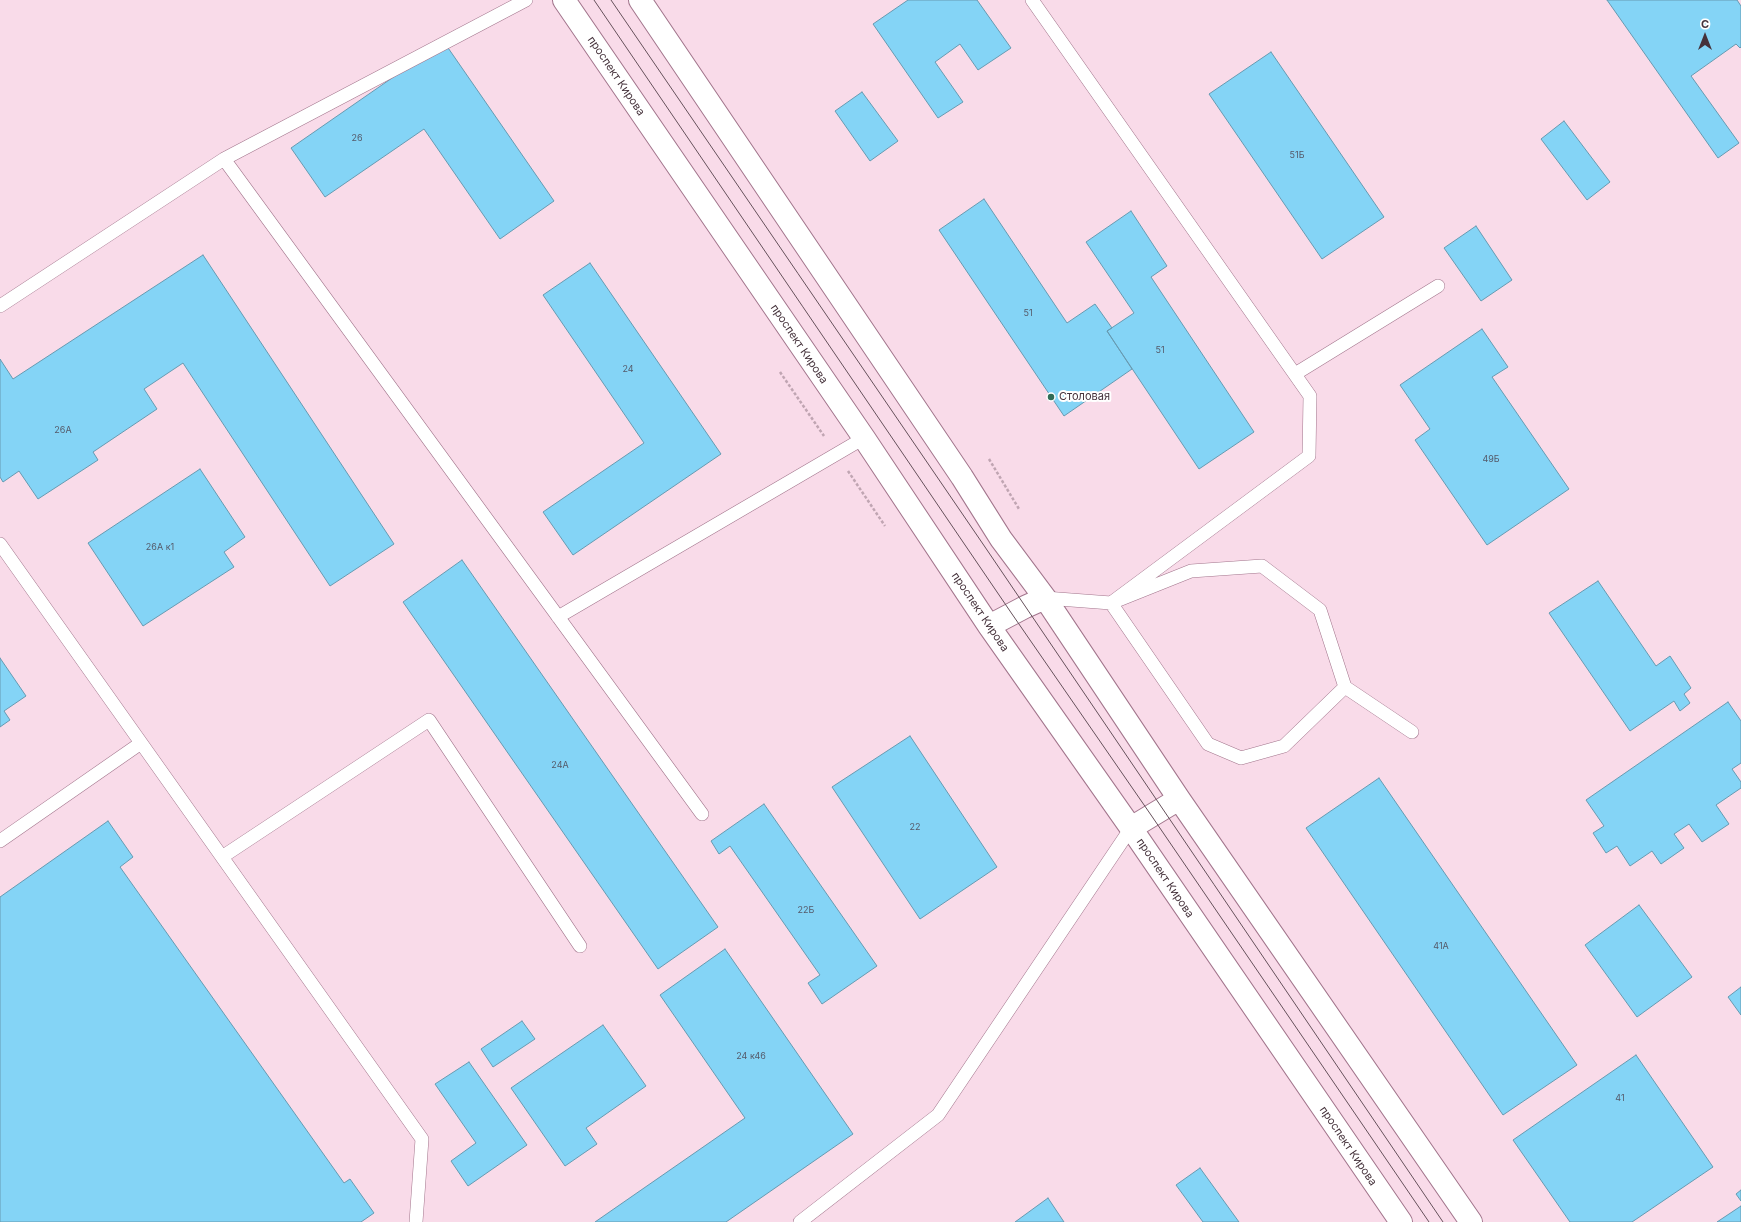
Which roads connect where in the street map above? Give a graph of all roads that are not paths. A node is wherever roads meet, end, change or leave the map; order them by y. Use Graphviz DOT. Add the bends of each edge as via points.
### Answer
graph roads {
  1 [pos="526,0"];
  2 [pos="564,0"];
  3 [pos="640,0"];
  4 [pos="1032,0"];
  5 [pos="224,159"];
  6 [pos="1438,286"];
  7 [pos="0,306"];
  8 [pos="1295,374"];
  9 [pos="864,438"];
  10 [pos="0,544"];
  11 [pos="1045,598"];
  12 [pos="1111,603"];
  13 [pos="558,617"];
  14 [pos="989,626"];
  15 [pos="1345,687"];
  16 [pos="1412,732"];
  17 [pos="141,743"];
  18 [pos="1179,799"];
  19 [pos="702,814"];
  20 [pos="1131,828"];
  21 [pos="0,841"];
  22 [pos="222,857"];
  23 [pos="580,946"];
  24 [pos="416,1222"];
  25 [pos="800,1222"];
  26 [pos="1401,1222"];
  27 [pos="1471,1222"];
  1 -- 5 [label="lane"];
  2 -- 9 [label="main road, проспект Кирова"];
  3 -- 11 [label="main road" via="1001,538"];
  4 -- 8 [label="lane"];
  5 -- 7 [label="lane"];
  5 -- 13 [label="lane"];
  6 -- 8 [label="lane"];
  8 -- 12 [label="lane" via="1310,396 1309,456"];
  9 -- 13 [label="lane"];
  9 -- 14 [label="main road, проспект Кирова"];
  10 -- 17 [label="lane"];
  11 -- 12 [label="lane"];
  11 -- 14 [label="main road"];
  11 -- 18 [label="main road"];
  12 -- 15 [label="lane" via="1191,571 1262,566 1320,610"];
  12 -- 15 [label="lane" via="1208,744 1241,758 1284,746"];
  13 -- 19 [label="lane"];
  14 -- 20 [label="main road, проспект Кирова"];
  15 -- 16 [label="lane"];
  17 -- 21 [label="lane"];
  17 -- 22 [label="lane"];
  18 -- 20 [label="main road"];
  18 -- 27 [label="main road"];
  20 -- 25 [label="lane" via="938,1115"];
  20 -- 26 [label="main road, проспект Кирова"];
  22 -- 23 [label="lane" via="429,720"];
  22 -- 24 [label="lane" via="422,1139"];
}
